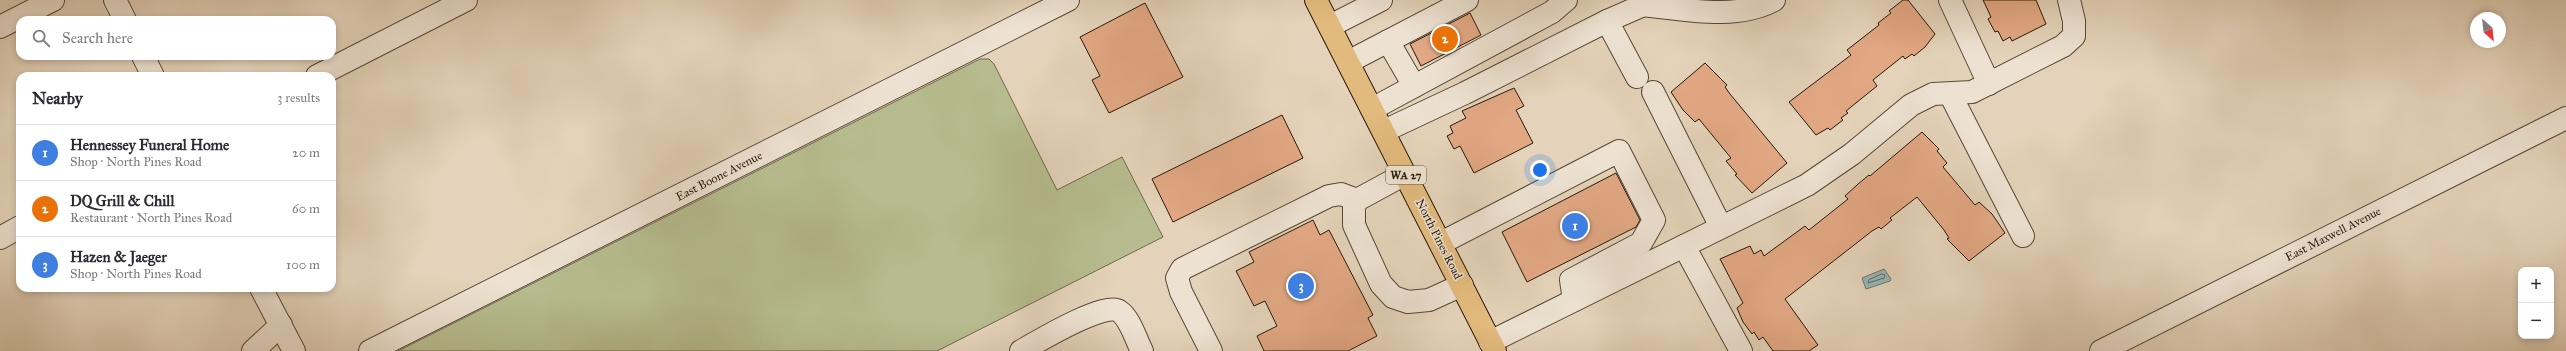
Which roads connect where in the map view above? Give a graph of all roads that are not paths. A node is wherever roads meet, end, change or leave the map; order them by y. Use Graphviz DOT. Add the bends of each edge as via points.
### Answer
graph roads {
  1 [pos="53,0"];
  2 [pos="115,0"];
  3 [pos="466,0"];
  4 [pos="1068,0"];
  5 [pos="1316,0"];
  6 [pos="1381,0"];
  7 [pos="1467,0"];
  8 [pos="1566,0"];
  9 [pos="1774,0"];
  10 [pos="1950,0"];
  11 [pos="2069,0"];
  12 [pos="1649,3"];
  13 [pos="22,16"];
  14 [pos="123,16"];
  15 [pos="16,19"];
  16 [pos="1607,21"];
  17 [pos="1330,26"];
  18 [pos="0,27"];
  19 [pos="1388,41"];
  20 [pos="145,60"];
  21 [pos="1348,62"];
  22 [pos="151,72"];
  23 [pos="324,72"];
  24 [pos="1637,78"];
  25 [pos="1989,84"];
  26 [pos="1414,86"];
  27 [pos="1653,92"];
  28 [pos="1950,94"];
  29 [pos="1372,109"];
  30 [pos="2566,118"];
  31 [pos="1384,131"];
  32 [pos="1405,174"];
  33 [pos="1357,200"];
  34 [pos="1721,227"];
  35 [pos="16,229"];
  36 [pos="2022,236"];
  37 [pos="0,238"];
  38 [pos="1441,243"];
  39 [pos="1641,243"];
  40 [pos="1684,246"];
  41 [pos="1650,262"];
  42 [pos="1462,285"];
  43 [pos="263,292"];
  44 [pos="1574,300"];
  45 [pos="281,325"];
  46 [pos="1492,346"];
  47 [pos="253,351"];
  48 [pos="294,351"];
  49 [pos="370,351"];
  50 [pos="1021,351"];
  51 [pos="1142,351"];
  52 [pos="1211,351"];
  53 [pos="1741,351"];
  54 [pos="2101,351"];
  1 -- 13 [label="street"];
  2 -- 14 [label="street"];
  3 -- 23 [label="street"];
  4 -- 49 [label="street, East Boone Avenue"];
  5 -- 17 [label="main road, North Pines Road / WA 27"];
  6 -- 17 [label="street"];
  7 -- 19 [label="street"];
  8 -- 26 [label="street" via="1552,12"];
  9 -- 12 [label="street" via="1745,9 1713,11"];
  10 -- 25 [label="street"];
  11 -- 25 [label="street" via="2074,21 2074,36 2070,42"];
  12 -- 16 [label="street"];
  15 -- 18 [label="street"];
  16 -- 24 [label="street"];
  16 -- 31 [label="street"];
  17 -- 21 [label="main road, North Pines Road / WA 27"];
  19 -- 21 [label="street"];
  19 -- 26 [label="street"];
  20 -- 22 [label="street"];
  21 -- 29 [label="main road, North Pines Road / WA 27"];
  25 -- 28 [label="street" via="1972,92"];
  26 -- 29 [label="street"];
  27 -- 34 [label="street"];
  28 -- 34 [label="street" via="1933,94 1911,105 1827,173"];
  28 -- 36 [label="street"];
  29 -- 31 [label="main road, North Pines Road / WA 27"];
  30 -- 54 [label="street, East Maxwell Avenue"];
  31 -- 32 [label="main road, North Pines Road / WA 27"];
  32 -- 33 [label="street"];
  32 -- 38 [label="main road, North Pines Road / WA 27"];
  33 -- 42 [label="street" via="1354,207 1354,225 1381,284 1393,297 1408,302 1429,300"];
  33 -- 52 [label="street" via="1341,194 1329,196 1182,269 1177,278 1181,292"];
  34 -- 40 [label="street"];
  35 -- 37 [label="street"];
  38 -- 39 [label="street" via="1619,151 1654,220"];
  38 -- 42 [label="main road, North Pines Road / WA 27"];
  39 -- 41 [label="street"];
  39 -- 44 [label="street" via="1571,280"];
  40 -- 41 [label="street"];
  40 -- 53 [label="street"];
  41 -- 44 [label="street"];
  42 -- 46 [label="main road, North Pines Road / WA 27"];
  43 -- 45 [label="street"];
  44 -- 46 [label="street"];
  45 -- 47 [label="street"];
  45 -- 48 [label="street"];
  50 -- 51 [label="street" via="1089,316 1115,308 1126,319"];
}
